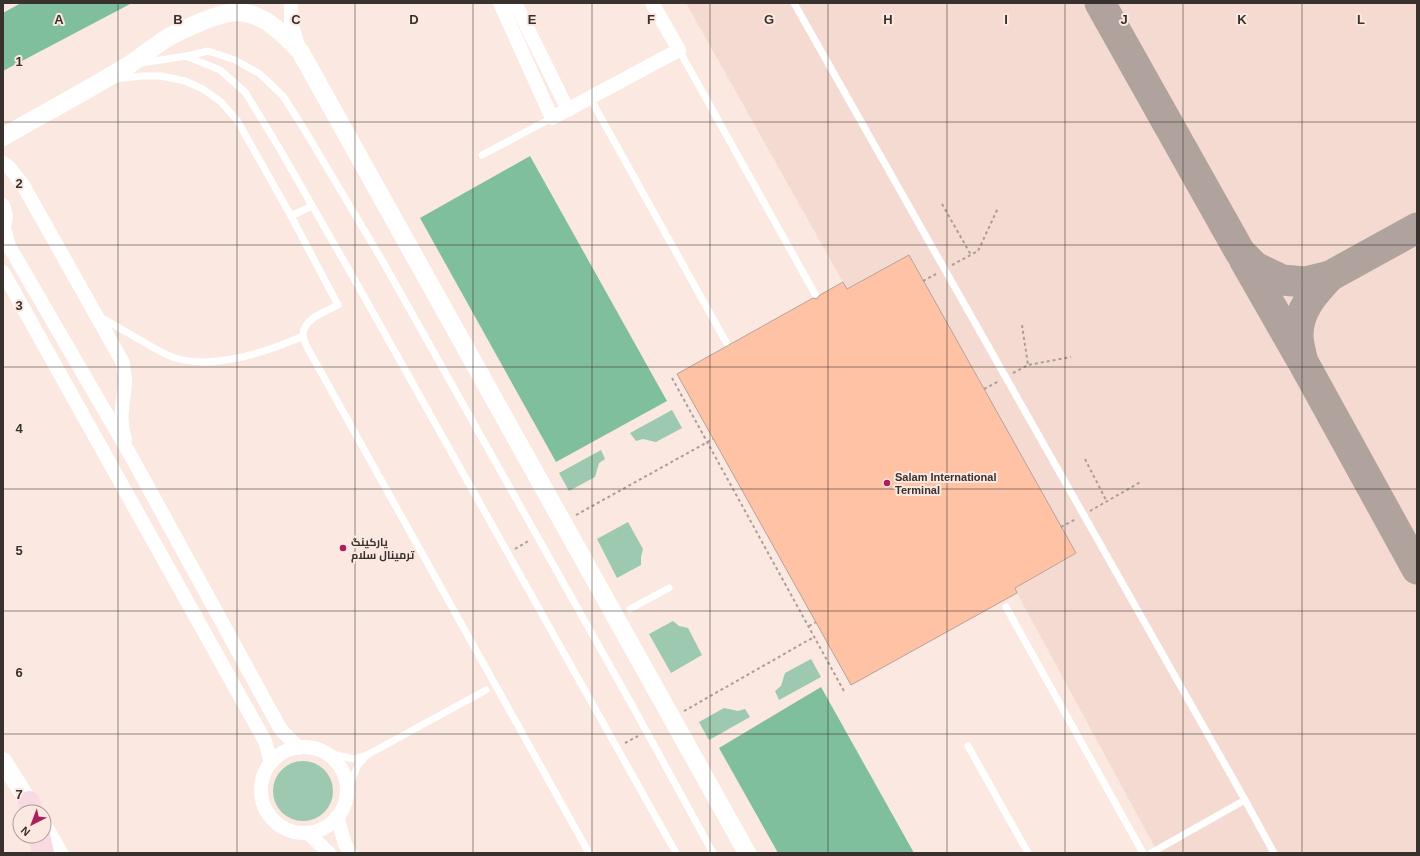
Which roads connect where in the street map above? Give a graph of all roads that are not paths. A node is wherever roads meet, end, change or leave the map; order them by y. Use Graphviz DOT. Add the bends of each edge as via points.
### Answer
graph roads {
  1 [pos="233,3"];
  2 [pos="291,3"];
  3 [pos="500,3"];
  4 [pos="515,3"];
  5 [pos="652,3"];
  6 [pos="794,3"];
  7 [pos="213,16"];
  8 [pos="679,50"];
  9 [pos="300,51"];
  10 [pos="186,56"];
  11 [pos="130,64"];
  12 [pos="100,82"];
  13 [pos="590,98"];
  14 [pos="568,110"];
  15 [pos="552,118"];
  16 [pos="3,137"];
  17 [pos="482,155"];
  18 [pos="3,162"];
  19 [pos="3,205"];
  20 [pos="312,206"];
  21 [pos="291,216"];
  22 [pos="3,272"];
  23 [pos="814,294"];
  24 [pos="96,314"];
  25 [pos="303,336"];
  26 [pos="726,342"];
  27 [pos="131,456"];
  28 [pos="670,588"];
  29 [pos="1006,606"];
  30 [pos="630,609"];
  31 [pos="486,690"];
  32 [pos="968,746"];
  33 [pos="299,748"];
  34 [pos="324,752"];
  35 [pos="367,755"];
  36 [pos="3,761"];
  37 [pos="271,763"];
  38 [pos="346,794"];
  39 [pos="1245,800"];
  40 [pos="29,804"];
  41 [pos="337,817"];
  42 [pos="308,833"];
  43 [pos="52,841"];
  44 [pos="59,853"];
  45 [pos="329,853"];
  46 [pos="350,853"];
  47 [pos="589,853"];
  48 [pos="676,853"];
  49 [pos="713,853"];
  50 [pos="747,853"];
  51 [pos="1028,853"];
  52 [pos="1143,853"];
  53 [pos="1151,853"];
  54 [pos="1274,853"];
  1 -- 7 [label="street"];
  2 -- 9 [label="street" via="291,21"];
  3 -- 15 [label="street"];
  4 -- 14 [label="street"];
  5 -- 8 [label="street"];
  6 -- 39 [label="lane"];
  7 -- 9 [label="street" via="236,12 254,15 271,24"];
  7 -- 11 [label="street" via="165,39"];
  8 -- 13 [label="street"];
  8 -- 23 [label="lane"];
  9 -- 50 [label="street"];
  10 -- 11 [label="lane"];
  10 -- 20 [label="lane" via="220,70 245,92"];
  10 -- 49 [label="lane" via="208,51 235,60 260,74 283,96 382,260"];
  11 -- 12 [label="street"];
  12 -- 16 [label="street"];
  12 -- 21 [label="lane" via="160,76 185,81 203,89 221,102 237,120"];
  13 -- 14 [label="street"];
  13 -- 26 [label="lane"];
  14 -- 15 [label="street"];
  15 -- 17 [label="lane"];
  18 -- 24 [label="street" via="23,185"];
  19 -- 27 [label="street" via="6,216 4,228 9,246"];
  20 -- 21 [label="lane"];
  20 -- 48 [label="lane"];
  21 -- 25 [label="lane" via="338,304 304,327"];
  22 -- 37 [label="street" via="265,741"];
  24 -- 25 [label="lane" via="165,354 188,361 230,359 282,346"];
  24 -- 27 [label="street" via="123,363 125,380 121,429"];
  25 -- 47 [label="lane"];
  27 -- 33 [label="street" via="281,730"];
  28 -- 30 [label="lane"];
  29 -- 52 [label="lane"];
  31 -- 35 [label="lane"];
  32 -- 51 [label="lane"];
  33 -- 34 [label="street" via="312,748"];
  33 -- 37 [label="street" via="288,750"];
  34 -- 35 [label="lane" via="354,759"];
  34 -- 38 [label="street" via="342,770"];
  35 -- 38 [label="lane" via="358,765"];
  36 -- 40 [label="street"];
  37 -- 42 [label="street" via="264,776 261,790 263,804 270,817 281,826 294,832"];
  38 -- 41 [label="street" via="344,806"];
  39 -- 53 [label="lane"];
  39 -- 54 [label="lane"];
  41 -- 42 [label="street" via="329,825"];
  41 -- 46 [label="street"];
  42 -- 45 [label="street"];
  43 -- 44 [label="street"];
}
